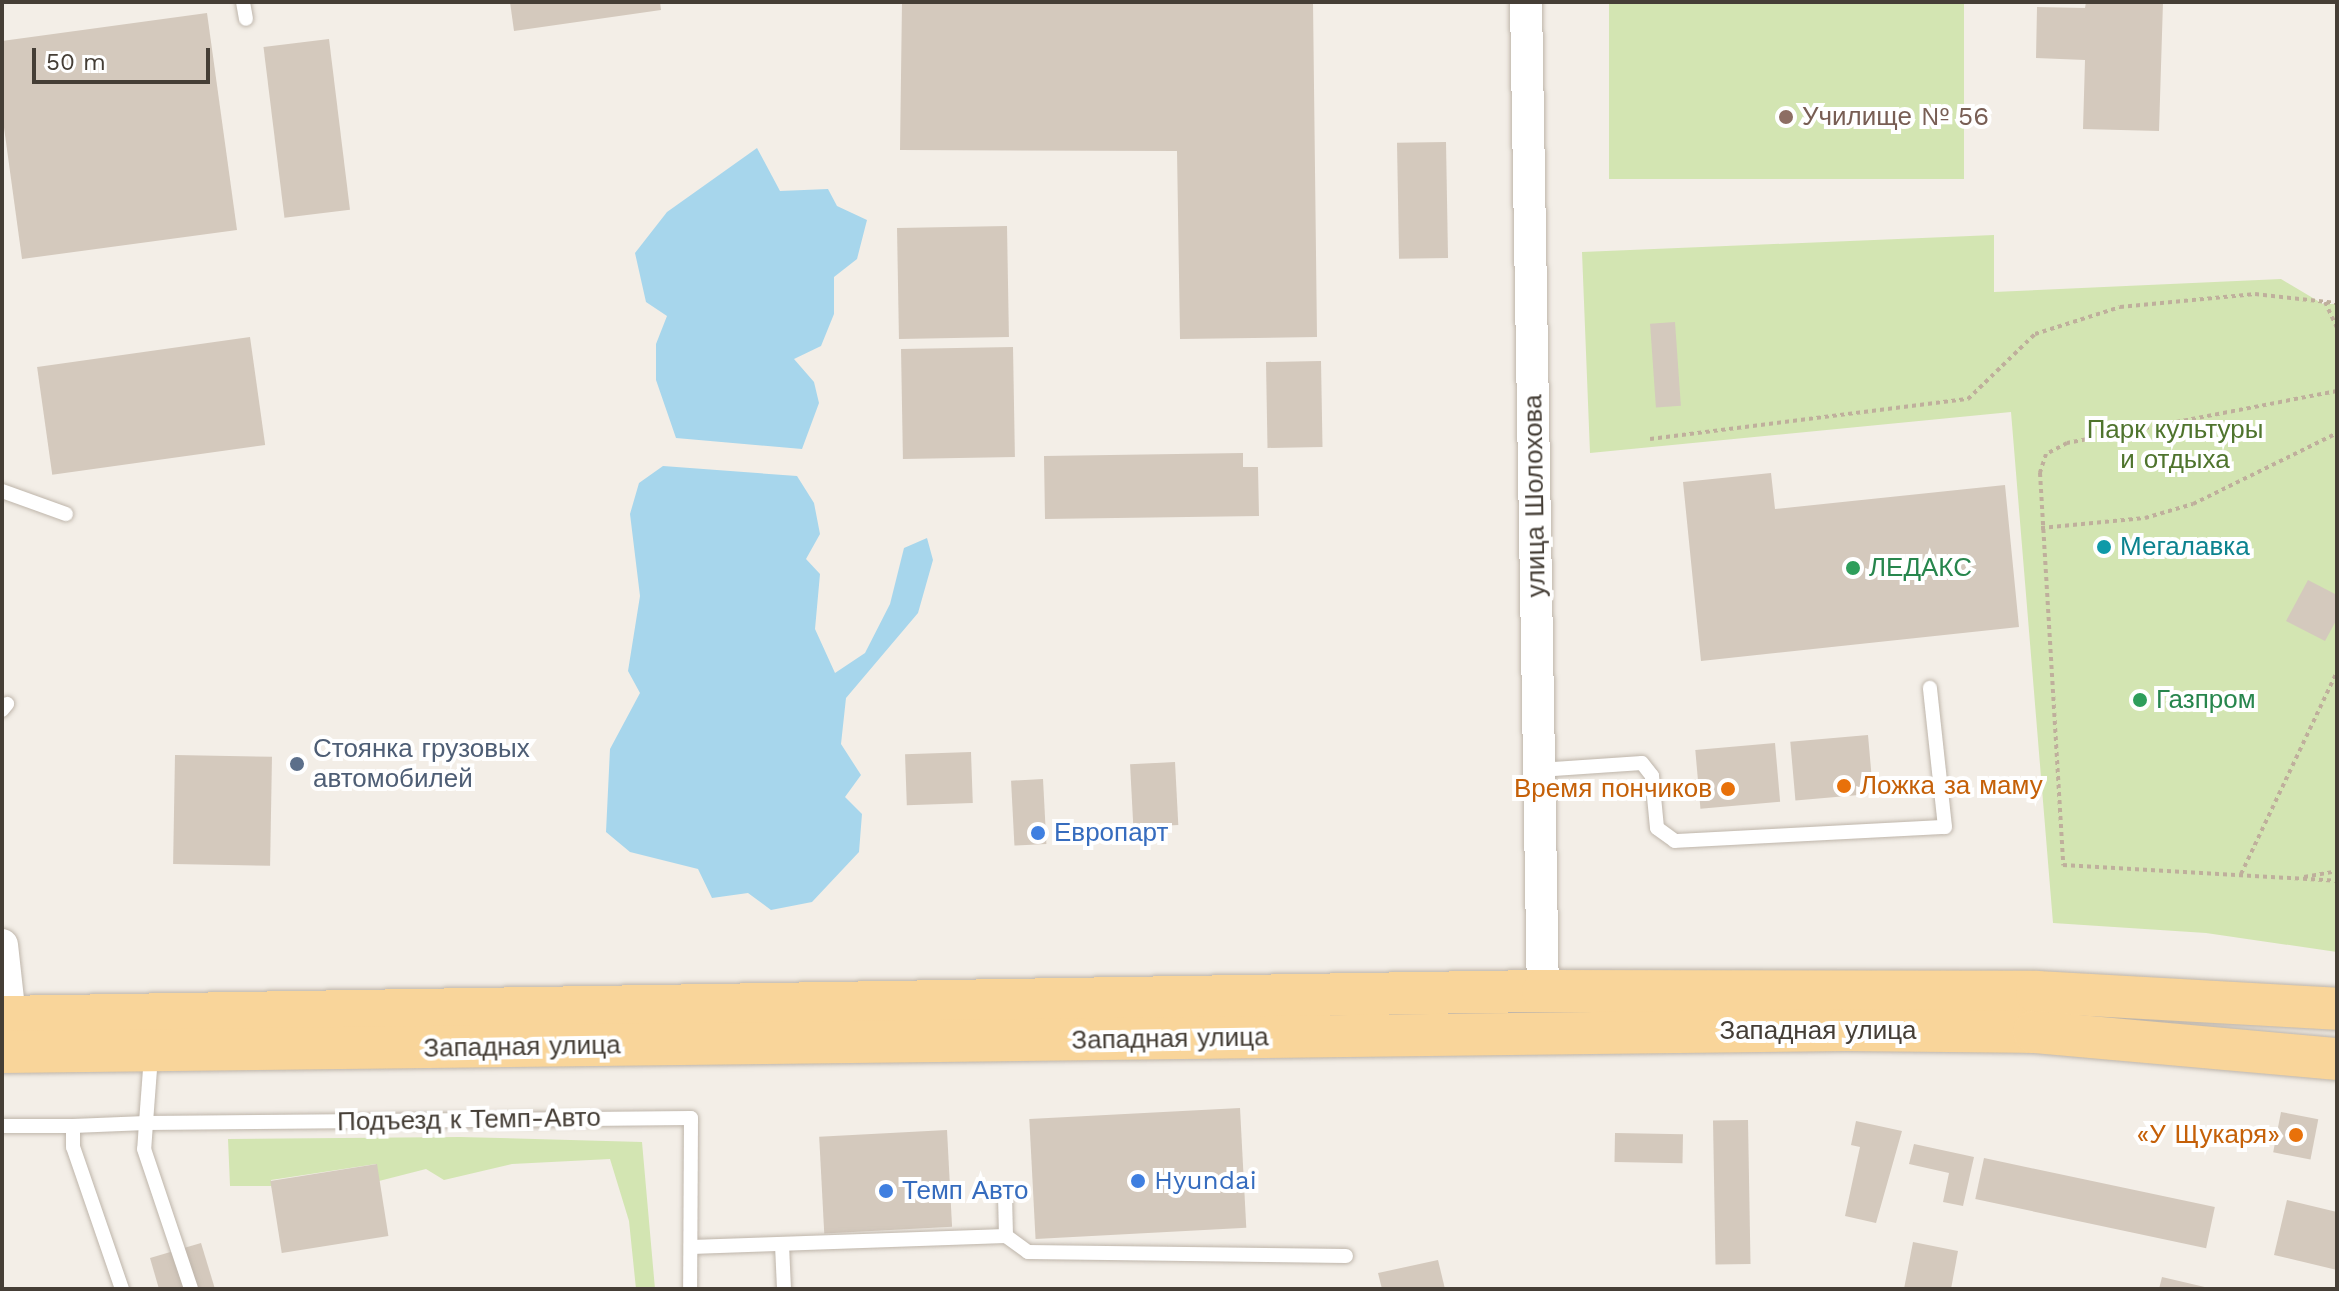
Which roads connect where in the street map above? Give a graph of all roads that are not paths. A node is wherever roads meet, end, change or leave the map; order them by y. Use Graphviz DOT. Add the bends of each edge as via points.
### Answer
graph roads {
  1 [pos="243,2"];
  2 [pos="1526,2"];
  3 [pos="246,19"];
  4 [pos="2,491"];
  5 [pos="66,514"];
  6 [pos="1930,688"];
  7 [pos="1539,770"];
  8 [pos="2,945"];
  9 [pos="1543,991"];
  10 [pos="2337,1009"];
  11 [pos="5,1029"];
  12 [pos="151,1051"];
  13 [pos="2337,1059"];
  14 [pos="146,1123"];
  15 [pos="2,1126"];
  16 [pos="73,1126"];
  17 [pos="1005,1195"];
  18 [pos="1006,1236"];
  19 [pos="782,1245"];
  20 [pos="691,1247"];
  21 [pos="1346,1256"];
  22 [pos="122,1289"];
  23 [pos="191,1289"];
  24 [pos="690,1289"];
  25 [pos="784,1289"];
  1 -- 3 [label="lane"];
  2 -- 7 [label="street, улица Шолохова"];
  4 -- 5 [label="lane"];
  6 -- 7 [label="lane" via="1945,827 1675,841 1657,828 1652,776 1642,763"];
  7 -- 9 [label="street, улица Шолохова"];
  8 -- 11 [label="street"];
  9 -- 10 [label="main road, Западная улица" via="2037,992"];
  9 -- 11 [label="main road, Западная улица"];
  11 -- 12 [label="main road, Западная улица"];
  12 -- 13 [label="main road, Западная улица" via="1846,1030 2034,1032"];
  12 -- 14 [label="lane"];
  14 -- 16 [label="lane"];
  14 -- 20 [label="lane, Подъезд к Темп-Авто" via="691,1118"];
  14 -- 23 [label="lane" via="144,1149"];
  15 -- 16 [label="lane"];
  16 -- 22 [label="lane" via="73,1147"];
  17 -- 18 [label="lane"];
  18 -- 19 [label="lane"];
  18 -- 21 [label="lane" via="1028,1252"];
  19 -- 20 [label="lane"];
  19 -- 25 [label="lane"];
  20 -- 24 [label="lane, Подъезд к Темп-Авто"];
}
